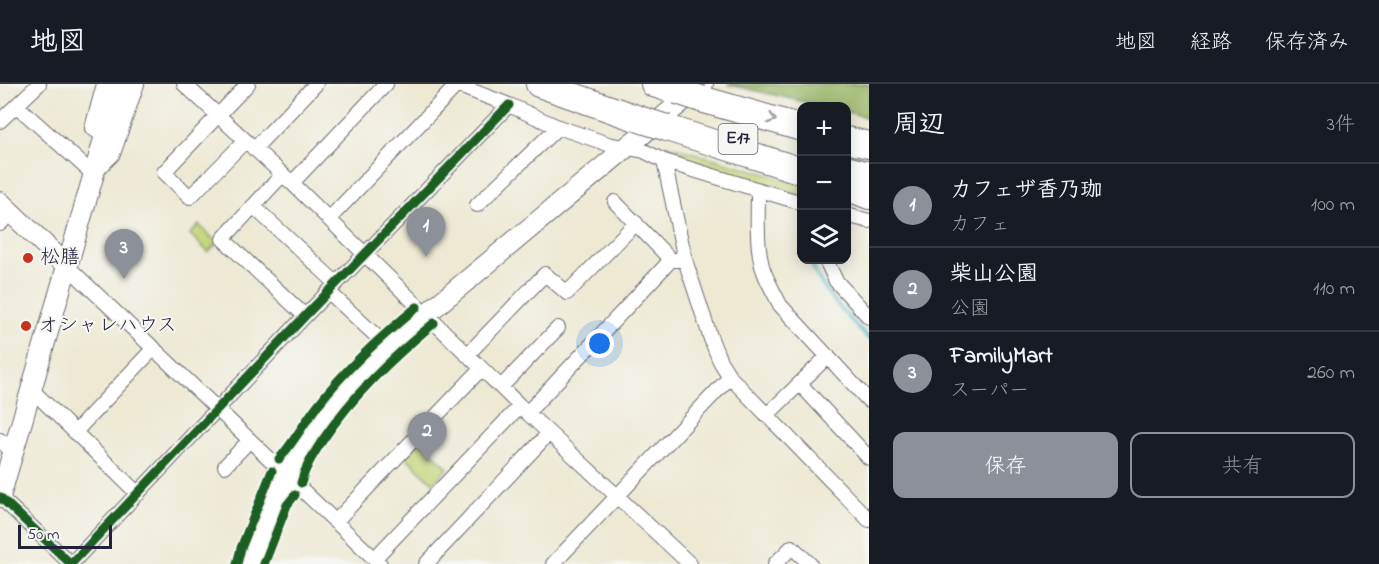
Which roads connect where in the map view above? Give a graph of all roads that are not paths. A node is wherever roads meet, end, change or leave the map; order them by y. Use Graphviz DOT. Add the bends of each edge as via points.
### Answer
graph roads {
  1 [pos="39,84"];
  2 [pos="104,84"];
  3 [pos="120,84"];
  4 [pos="137,84"];
  5 [pos="184,84"];
  6 [pos="248,84"];
  7 [pos="316,84"];
  8 [pos="386,84"];
  9 [pos="540,84"];
  10 [pos="557,84"];
  11 [pos="455,85"];
  12 [pos="665,88"];
  13 [pos="702,91"];
  14 [pos="509,105"];
  15 [pos="17,106"];
  16 [pos="217,116"];
  17 [pos="657,120"];
  18 [pos="0,121"];
  19 [pos="558,127"];
  20 [pos="797,127"];
  21 [pos="105,137"];
  22 [pos="851,141"];
  23 [pos="250,145"];
  24 [pos="869,146"];
  25 [pos="627,147"];
  26 [pos="797,156"];
  27 [pos="664,161"];
  28 [pos="797,170"];
  29 [pos="851,170"];
  30 [pos="93,174"];
  31 [pos="869,175"];
  32 [pos="287,179"];
  33 [pos="851,189"];
  34 [pos="758,190"];
  35 [pos="869,196"];
  36 [pos="615,202"];
  37 [pos="797,202"];
  38 [pos="477,205"];
  39 [pos="253,206"];
  40 [pos="4,213"];
  41 [pos="851,216"];
  42 [pos="329,219"];
  43 [pos="869,221"];
  44 [pos="636,223"];
  45 [pos="364,254"];
  46 [pos="678,260"];
  47 [pos="828,264"];
  48 [pos="67,266"];
  49 [pos="332,287"];
  50 [pos="425,315"];
  51 [pos="304,316"];
  52 [pos="869,317"];
  53 [pos="558,328"];
  54 [pos="388,347"];
  55 [pos="154,348"];
  56 [pos="467,355"];
  57 [pos="828,356"];
  58 [pos="481,369"];
  59 [pos="730,377"];
  60 [pos="800,384"];
  61 [pos="501,387"];
  62 [pos="32,390"];
  63 [pos="869,400"];
  64 [pos="218,408"];
  65 [pos="523,409"];
  66 [pos="767,415"];
  67 [pos="75,432"];
  68 [pos="549,433"];
  69 [pos="250,440"];
  70 [pos="7,446"];
  71 [pos="869,458"];
  72 [pos="225,466"];
  73 [pos="287,477"];
  74 [pos="138,494"];
  75 [pos="618,496"];
  76 [pos="0,497"];
  77 [pos="869,520"];
  78 [pos="335,522"];
  79 [pos="377,561"];
  80 [pos="252,564"];
  81 [pos="426,564"];
  82 [pos="553,564"];
  83 [pos="690,564"];
  84 [pos="775,564"];
  85 [pos="810,564"];
  1 -- 15 [label="street"];
  2 -- 21 [label="street" via="92,128"];
  3 -- 21 [label="street"];
  4 -- 30 [label="street" via="113,154"];
  5 -- 16 [label="street"];
  6 -- 16 [label="street"];
  7 -- 23 [label="street"];
  8 -- 32 [label="street"];
  9 -- 17 [label="highway"];
  10 -- 17 [label="highway, E17"];
  11 -- 14 [label="street"];
  11 -- 42 [label="street"];
  12 -- 13 [label="highway, E17, bridge"];
  13 -- 20 [label="highway, E17, one-way"];
  13 -- 25 [label="street"];
  14 -- 19 [label="street"];
  14 -- 45 [label="street"];
  15 -- 18 [label="street"];
  15 -- 30 [label="street"];
  16 -- 23 [label="street"];
  16 -- 23 [label="street" via="164,172 190,198"];
  17 -- 26 [label="highway, E17"];
  17 -- 28 [label="highway"];
  19 -- 25 [label="street"];
  19 -- 38 [label="street"];
  21 -- 30 [label="street"];
  22 -- 24 [label="highway"];
  23 -- 32 [label="street"];
  25 -- 27 [label="street"];
  25 -- 50 [label="street"];
  27 -- 34 [label="street"];
  27 -- 46 [label="street"];
  29 -- 31 [label="highway"];
  30 -- 48 [label="street"];
  32 -- 39 [label="street"];
  32 -- 42 [label="street"];
  33 -- 35 [label="highway"];
  34 -- 37 [label="street"];
  34 -- 57 [label="street" via="762,266 780,305"];
  36 -- 44 [label="street"];
  39 -- 49 [label="street"];
  39 -- 51 [label="street" via="223,239"];
  40 -- 48 [label="street"];
  41 -- 43 [label="street"];
  42 -- 45 [label="street"];
  44 -- 46 [label="street"];
  44 -- 56 [label="street" via="567,293 545,274"];
  45 -- 49 [label="street"];
  45 -- 50 [label="street"];
  46 -- 59 [label="street" via="720,362"];
  46 -- 65 [label="street"];
  47 -- 52 [label="street" via="836,281"];
  48 -- 55 [label="street"];
  48 -- 62 [label="street"];
  49 -- 51 [label="street"];
  49 -- 54 [label="street"];
  50 -- 54 [label="street"];
  50 -- 56 [label="street"];
  51 -- 64 [label="street"];
  53 -- 61 [label="street"];
  54 -- 73 [label="street" via="324,417"];
  55 -- 64 [label="street"];
  55 -- 67 [label="street"];
  56 -- 58 [label="street"];
  57 -- 60 [label="street"];
  57 -- 63 [label="street"];
  58 -- 61 [label="street"];
  58 -- 78 [label="street"];
  59 -- 66 [label="street"];
  59 -- 75 [label="street"];
  60 -- 66 [label="street"];
  60 -- 71 [label="street"];
  61 -- 65 [label="street"];
  62 -- 67 [label="street"];
  62 -- 70 [label="street"];
  64 -- 69 [label="street"];
  64 -- 74 [label="street"];
  65 -- 68 [label="street"];
  65 -- 79 [label="street"];
  66 -- 77 [label="street"];
  67 -- 74 [label="street"];
  68 -- 75 [label="street"];
  68 -- 81 [label="street"];
  69 -- 72 [label="street"];
  69 -- 73 [label="street"];
  70 -- 76 [label="street"];
  73 -- 78 [label="street"];
  73 -- 80 [label="street"];
  74 -- 76 [label="street" via="71,564"];
  75 -- 82 [label="street"];
  75 -- 83 [label="street"];
  78 -- 79 [label="street"];
  84 -- 85 [label="street" via="792,547"];
}
